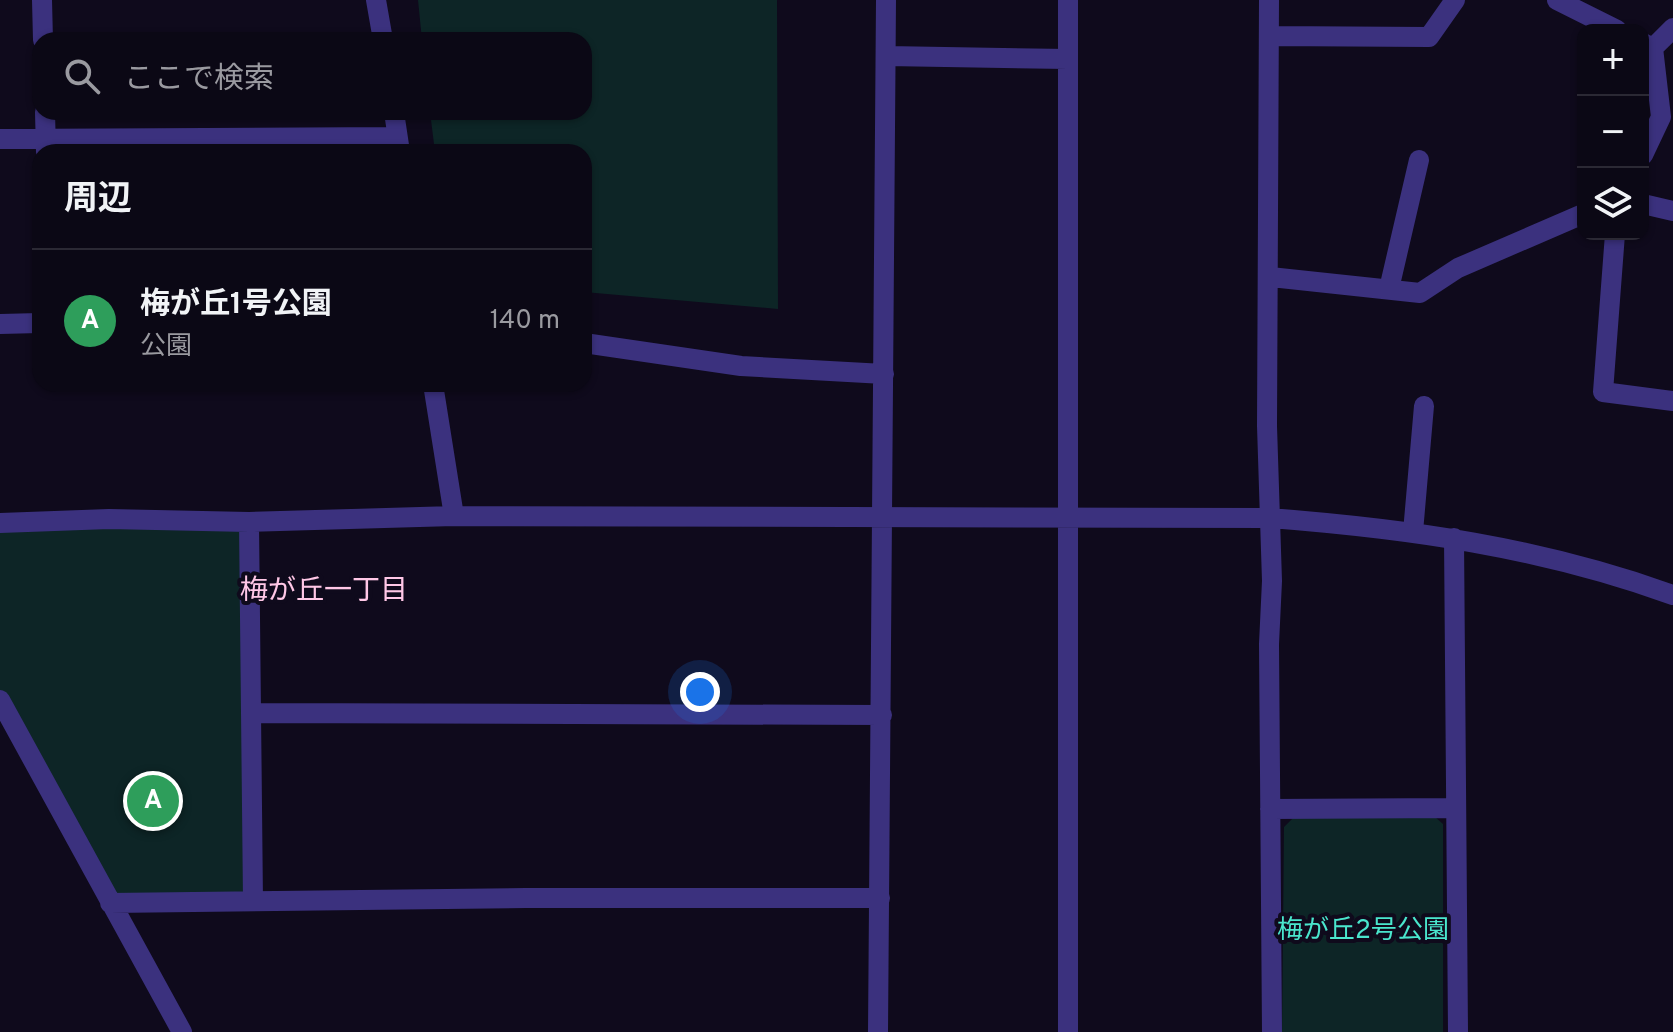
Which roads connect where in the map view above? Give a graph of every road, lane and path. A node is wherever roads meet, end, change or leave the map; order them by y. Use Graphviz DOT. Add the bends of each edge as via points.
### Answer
graph roads {
  1 [pos="42,0"];
  2 [pos="376,0"];
  3 [pos="886,0"];
  4 [pos="1068,0"];
  5 [pos="1269,0"];
  6 [pos="1455,0"];
  7 [pos="1557,0"];
  8 [pos="1605,24"];
  9 [pos="1673,28"];
  10 [pos="43,32"];
  11 [pos="382,32"];
  12 [pos="1269,36"];
  13 [pos="1649,45"];
  14 [pos="1649,51"];
  15 [pos="887,56"];
  16 [pos="1068,59"];
  17 [pos="45,120"];
  18 [pos="395,120"];
  19 [pos="0,139"];
  20 [pos="1649,142"];
  21 [pos="33,144"];
  22 [pos="46,144"];
  23 [pos="398,144"];
  24 [pos="1419,160"];
  25 [pos="1649,205"];
  26 [pos="1673,211"];
  27 [pos="1577,217"];
  28 [pos="1615,240"];
  29 [pos="1270,277"];
  30 [pos="1389,289"];
  31 [pos="32,323"];
  32 [pos="0,324"];
  33 [pos="592,344"];
  34 [pos="884,374"];
  35 [pos="434,392"];
  36 [pos="1673,401"];
  37 [pos="1424,406"];
  38 [pos="454,516"];
  39 [pos="883,516"];
  40 [pos="1066,517"];
  41 [pos="1269,518"];
  42 [pos="249,522"];
  43 [pos="0,523"];
  44 [pos="1413,532"];
  45 [pos="1454,538"];
  46 [pos="1673,595"];
  47 [pos="0,700"];
  48 [pos="251,713"];
  49 [pos="882,715"];
  50 [pos="1455,808"];
  51 [pos="1270,809"];
  52 [pos="880,898"];
  53 [pos="253,901"];
  54 [pos="110,903"];
  55 [pos="182,1032"];
  56 [pos="878,1032"];
  57 [pos="1068,1032"];
  58 [pos="1272,1032"];
  59 [pos="1458,1032"];
  1 -- 10 [label="street"];
  2 -- 11 [label="street"];
  3 -- 15 [label="street"];
  4 -- 16 [label="street"];
  5 -- 12 [label="street"];
  6 -- 12 [label="street" via="1429,37"];
  7 -- 8 [label="street"];
  9 -- 13 [label="street"];
  12 -- 29 [label="street"];
  14 -- 20 [label="street" via="1661,117"];
  15 -- 16 [label="street"];
  15 -- 34 [label="street"];
  16 -- 40 [label="street"];
  17 -- 22 [label="street"];
  18 -- 23 [label="street"];
  19 -- 21 [label="street"];
  24 -- 30 [label="street"];
  25 -- 26 [label="street"];
  27 -- 30 [label="street" via="1458,268 1420,293"];
  28 -- 36 [label="street" via="1603,392"];
  29 -- 30 [label="street"];
  29 -- 41 [label="street"];
  31 -- 32 [label="street"];
  33 -- 34 [label="street" via="741,366"];
  34 -- 39 [label="street"];
  35 -- 38 [label="street"];
  37 -- 44 [label="street"];
  38 -- 39 [label="street"];
  38 -- 42 [label="street"];
  39 -- 40 [label="street"];
  39 -- 49 [label="street"];
  40 -- 41 [label="street"];
  40 -- 57 [label="street"];
  41 -- 44 [label="street"];
  41 -- 51 [label="street"];
  42 -- 43 [label="street"];
  42 -- 48 [label="street"];
  44 -- 45 [label="street"];
  45 -- 46 [label="street" via="1539,555"];
  45 -- 50 [label="street"];
  47 -- 54 [label="street"];
  48 -- 49 [label="street"];
  48 -- 53 [label="street"];
  49 -- 52 [label="street"];
  50 -- 51 [label="street"];
  50 -- 59 [label="street"];
  51 -- 58 [label="street"];
  52 -- 53 [label="street"];
  52 -- 56 [label="street"];
  53 -- 54 [label="street"];
  54 -- 55 [label="street"];
}
